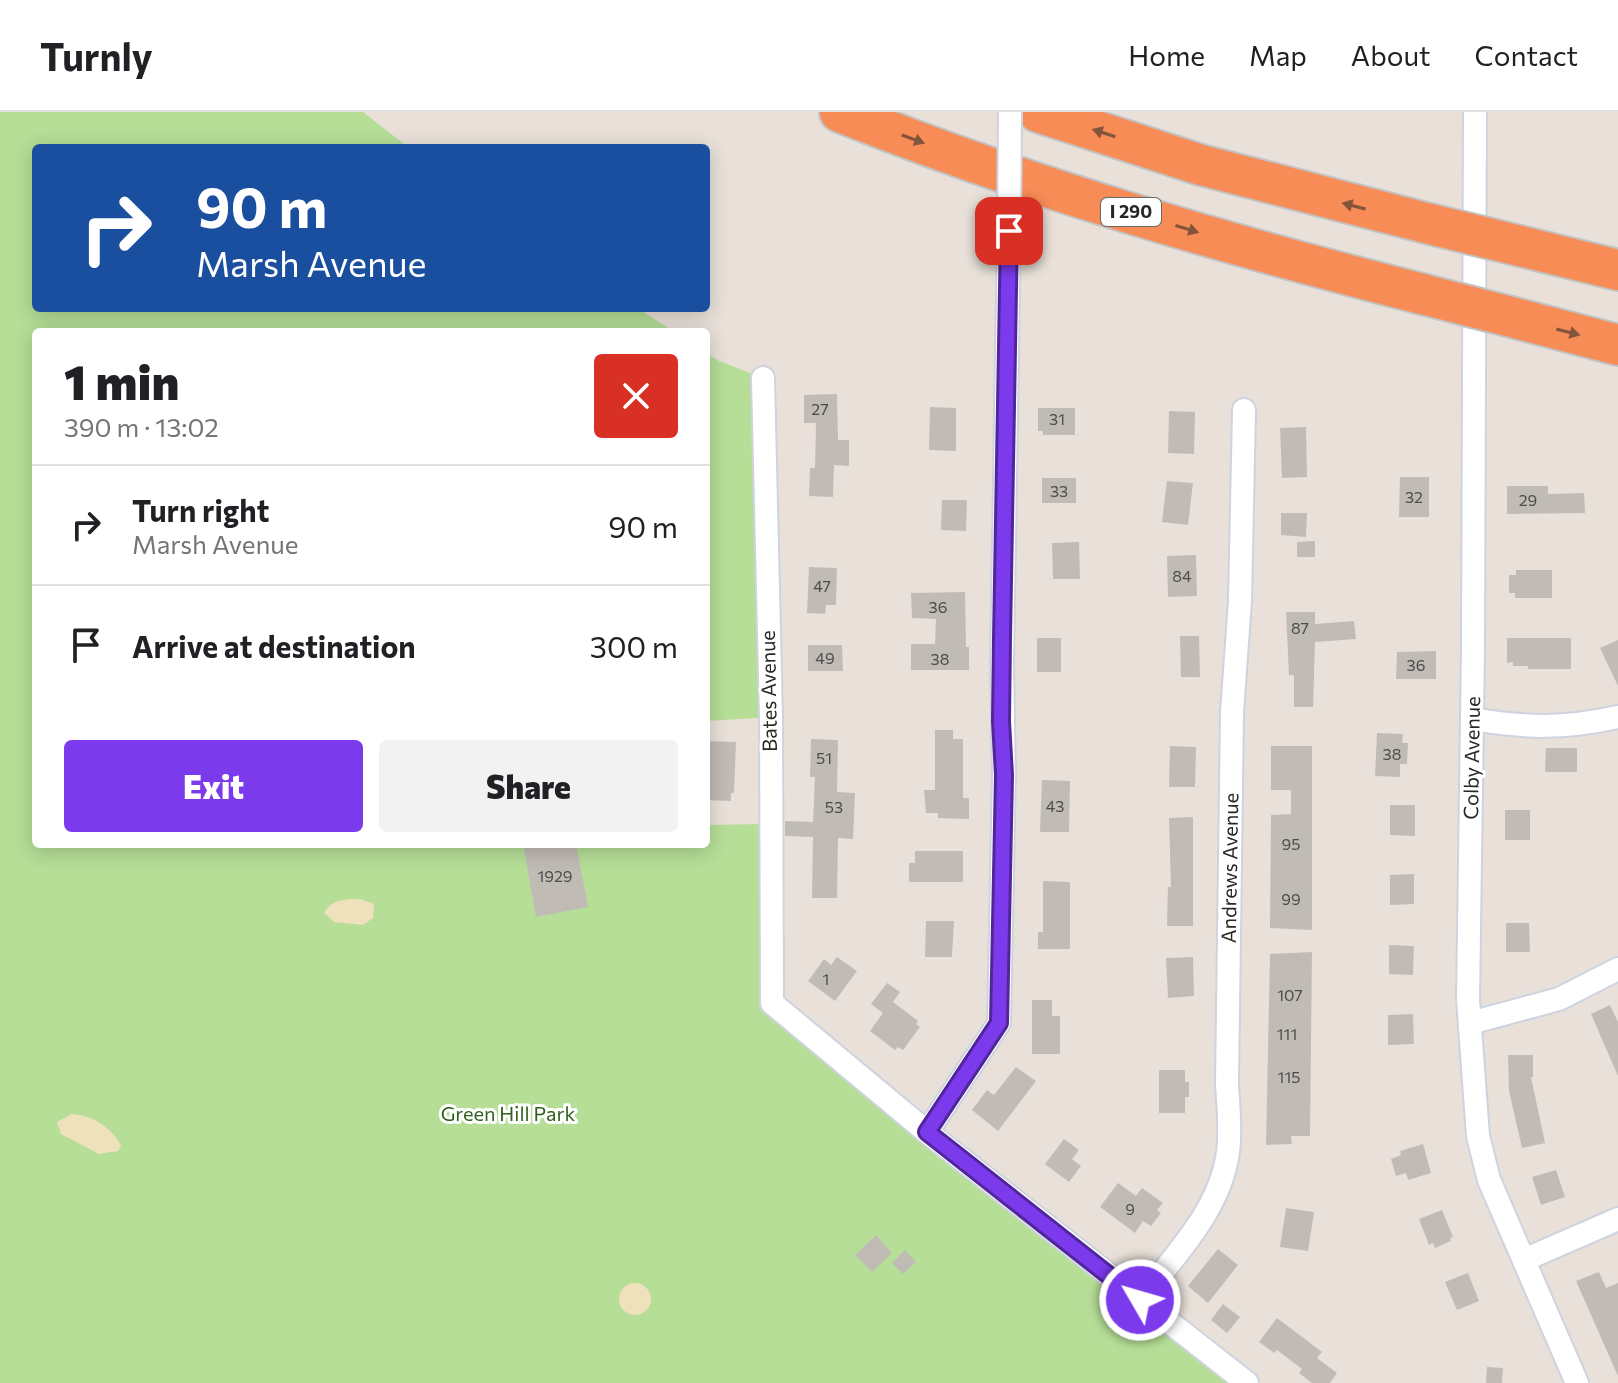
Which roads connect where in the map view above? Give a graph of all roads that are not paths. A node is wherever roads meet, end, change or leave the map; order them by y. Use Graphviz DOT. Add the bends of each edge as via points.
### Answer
graph roads {
  1 [pos="840,112"];
  2 [pos="1010,112"];
  3 [pos="1038,112"];
  4 [pos="1475,112"];
  5 [pos="1618,270"];
  6 [pos="1618,345"];
  7 [pos="763,378"];
  8 [pos="1244,410"];
  9 [pos="1618,717"];
  10 [pos="1472,719"];
  11 [pos="1618,969"];
  12 [pos="1470,1023"];
  13 [pos="927,1132"];
  14 [pos="1618,1219"];
  15 [pos="1524,1260"];
  16 [pos="1140,1300"];
  17 [pos="1247,1383"];
  18 [pos="1577,1383"];
  1 -- 6 [label="highway, I 290, one-way, bridge" via="972,160 1288,260"];
  2 -- 13 [label="street, bridge" via="999,1023"];
  5 -- 3 [label="highway, one-way, bridge" via="1201,165"];
  4 -- 10 [label="street, Colby Avenue"];
  7 -- 13 [label="street, Bates Avenue" via="772,1003"];
  8 -- 16 [label="street, Andrews Avenue" via="1244,519 1232,712 1229,1142 1222,1179 1209,1207"];
  9 -- 10 [label="street" via="1532,727"];
  10 -- 12 [label="street, Colby Avenue"];
  11 -- 12 [label="street" via="1559,999"];
  12 -- 15 [label="street, Colby Avenue" via="1478,1136 1489,1180"];
  13 -- 16 [label="street"];
  14 -- 15 [label="street"];
  15 -- 18 [label="street, Colby Avenue"];
  16 -- 17 [label="street"];
}
